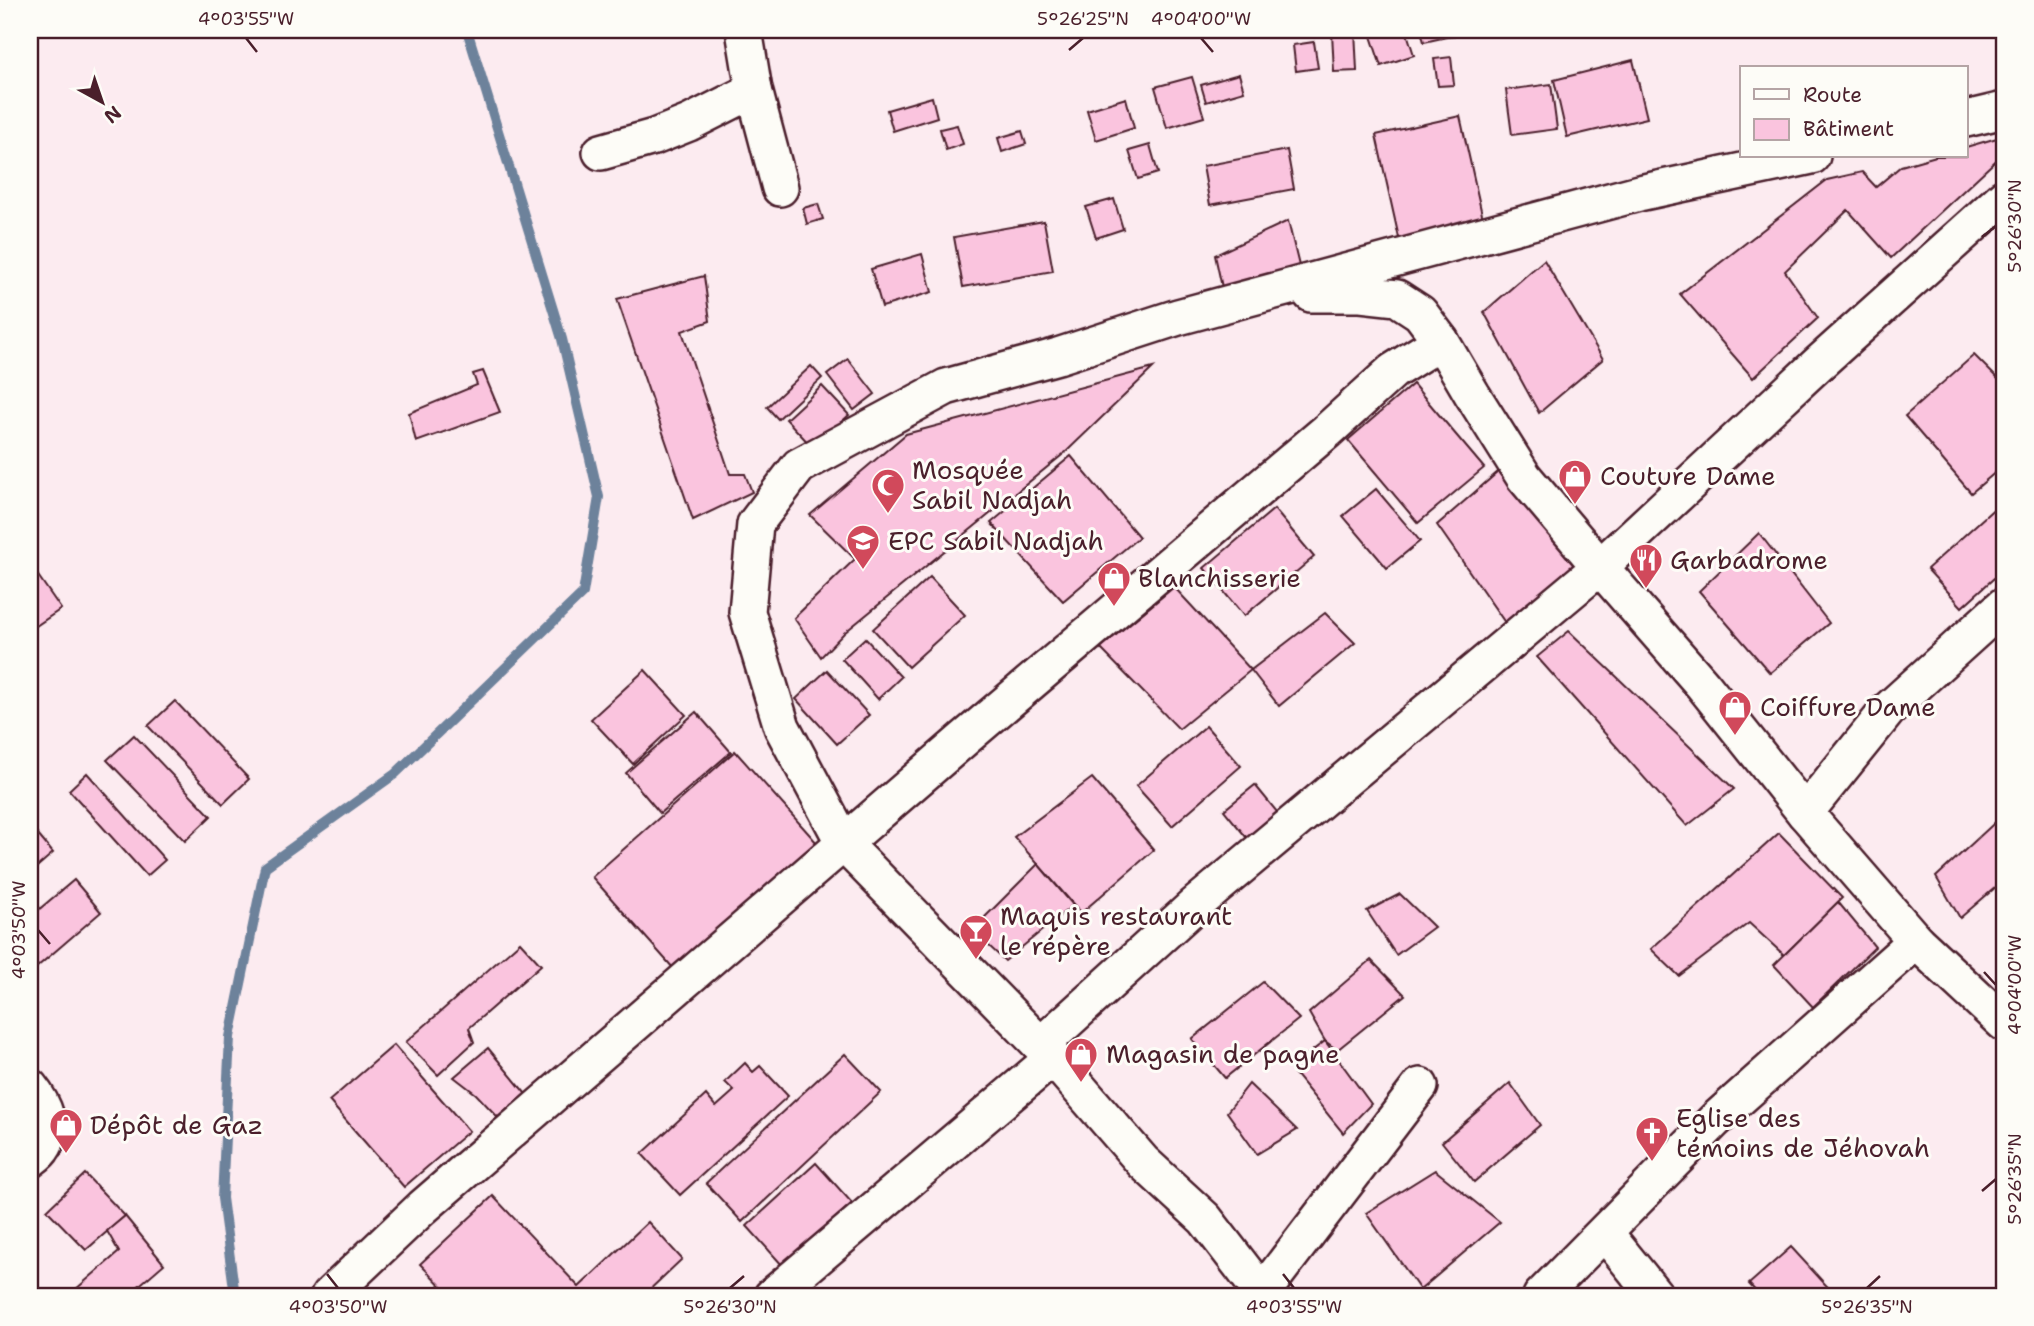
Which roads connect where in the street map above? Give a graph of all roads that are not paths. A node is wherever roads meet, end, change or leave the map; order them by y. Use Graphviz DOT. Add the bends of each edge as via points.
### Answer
graph roads {
  1 [pos="744,30"];
  2 [pos="754,90"];
  3 [pos="2004,110"];
  4 [pos="1968,119"];
  5 [pos="601,152"];
  6 [pos="1803,158"];
  7 [pos="780,188"];
  8 [pos="2004,197"];
  9 [pos="1264,294"];
  10 [pos="1441,341"];
  11 [pos="1600,567"];
  12 [pos="2004,605"];
  13 [pos="1805,813"];
  14 [pos="845,845"];
  15 [pos="1916,941"];
  16 [pos="2004,1023"];
  17 [pos="1047,1051"];
  18 [pos="1420,1086"];
  19 [pos="30,1087"];
  20 [pos="30,1160"];
  21 [pos="1605,1233"];
  22 [pos="1261,1295"];
  23 [pos="329,1296"];
  24 [pos="772,1296"];
  25 [pos="1541,1296"];
  26 [pos="1656,1296"];
  1 -- 2 [label="street"];
  2 -- 5 [label="street" via="690,123"];
  2 -- 7 [label="street"];
  3 -- 4 [label="street"];
  6 -- 9 [label="street" via="1639,193"];
  8 -- 11 [label="street"];
  9 -- 10 [label="street" via="1397,298 1420,313"];
  9 -- 14 [label="street" via="946,387 799,466 792,475 755,524 747,612 782,727"];
  10 -- 11 [label="street" via="1524,477"];
  10 -- 14 [label="street" via="1393,371"];
  11 -- 13 [label="street" via="1703,685"];
  11 -- 17 [label="street" via="1195,905"];
  12 -- 13 [label="street" via="1888,710"];
  13 -- 15 [label="street"];
  14 -- 17 [label="street"];
  14 -- 23 [label="street" via="423,1208"];
  15 -- 16 [label="street"];
  15 -- 21 [label="street" via="1715,1120"];
  17 -- 22 [label="street" via="1143,1162 1205,1219"];
  17 -- 24 [label="street"];
  18 -- 22 [label="street"];
  19 -- 20 [label="street" via="50,1125 43,1148"];
  21 -- 25 [label="street"];
  21 -- 26 [label="street"];
}
